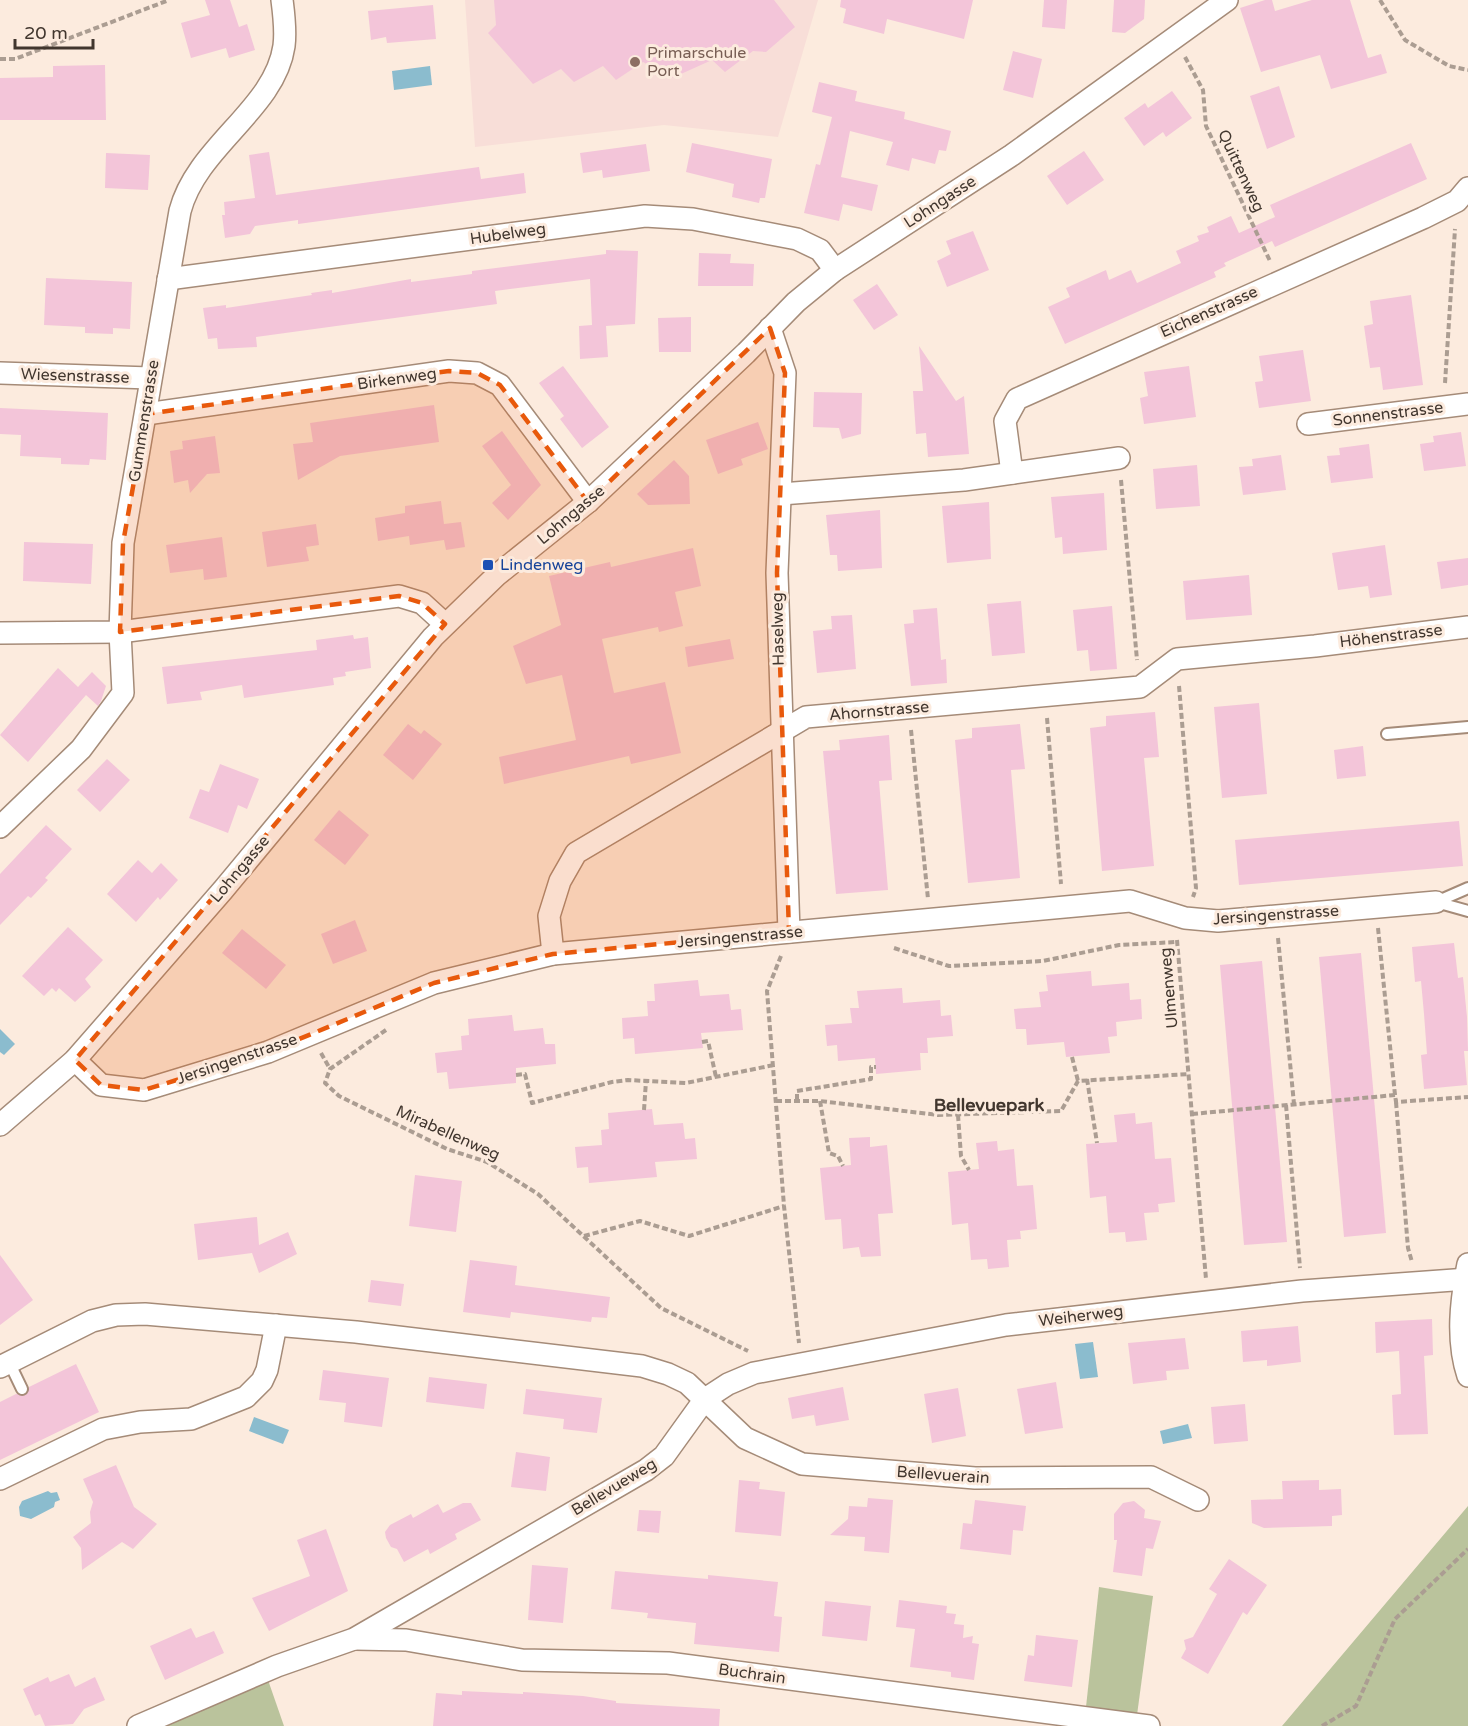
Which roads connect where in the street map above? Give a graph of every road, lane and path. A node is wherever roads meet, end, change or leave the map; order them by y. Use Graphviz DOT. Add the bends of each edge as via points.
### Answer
graph roads {
  1 [pos="169,0"];
  2 [pos="282,0"];
  3 [pos="1227,0"];
  4 [pos="1380,0"];
  5 [pos="1174,38"];
  6 [pos="0,59"];
  7 [pos="1468,70"];
  8 [pos="1462,194"];
  9 [pos="835,270"];
  10 [pos="168,279"];
  11 [pos="1279,281"];
  12 [pos="770,328"];
  13 [pos="0,374"];
  14 [pos="150,378"];
  15 [pos="1468,404"];
  16 [pos="1444,407"];
  17 [pos="146,414"];
  18 [pos="1308,424"];
  19 [pos="1119,458"];
  20 [pos="1012,473"];
  21 [pos="781,494"];
  22 [pos="588,502"];
  23 [pos="445,624"];
  24 [pos="1468,627"];
  25 [pos="120,632"];
  26 [pos="0,633"];
  27 [pos="1177,659"];
  28 [pos="1140,687"];
  29 [pos="1045,696"];
  30 [pos="909,708"];
  31 [pos="1468,727"];
  32 [pos="780,733"];
  33 [pos="1387,735"];
  34 [pos="0,827"];
  35 [pos="1468,888"];
  36 [pos="1436,902"];
  37 [pos="1064,907"];
  38 [pos="1468,911"];
  39 [pos="1185,918"];
  40 [pos="930,920"];
  41 [pos="1377,922"];
  42 [pos="1278,931"];
  43 [pos="789,933"];
  44 [pos="1176,942"];
  45 [pos="884,945"];
  46 [pos="553,954"];
  47 [pos="389,1029"];
  48 [pos="702,1042"];
  49 [pos="1072,1056"];
  50 [pos="75,1060"];
  51 [pos="774,1065"];
  52 [pos="876,1066"];
  53 [pos="1188,1074"];
  54 [pos="516,1075"];
  55 [pos="716,1077"];
  56 [pos="1087,1079"];
  57 [pos="646,1081"];
  58 [pos="1077,1081"];
  59 [pos="1395,1095"];
  60 [pos="1468,1097"];
  61 [pos="797,1100"];
  62 [pos="776,1101"];
  63 [pos="820,1101"];
  64 [pos="1396,1102"];
  65 [pos="1294,1104"];
  66 [pos="1286,1105"];
  67 [pos="644,1110"];
  68 [pos="1192,1114"];
  69 [pos="958,1115"];
  70 [pos="0,1125"];
  71 [pos="1097,1143"];
  72 [pos="843,1166"];
  73 [pos="969,1170"];
  74 [pos="784,1206"];
  75 [pos="584,1236"];
  76 [pos="1414,1269"];
  77 [pos="1467,1274"];
  78 [pos="1301,1275"];
  79 [pos="1206,1283"];
  80 [pos="276,1325"];
  81 [pos="800,1347"];
  82 [pos="4,1364"];
  83 [pos="754,1374"];
  84 [pos="1468,1376"];
  85 [pos="22,1389"];
  86 [pos="705,1399"];
  87 [pos="0,1479"];
  88 [pos="1198,1500"];
  89 [pos="1468,1549"];
  90 [pos="354,1639"];
  91 [pos="138,1726"];
  92 [pos="1149,1726"];
  93 [pos="1322,1726"];
  1 -- 6 [label="path" via="15,59"];
  2 -- 10 [label="street, Gummenstrasse" via="284,46 278,65 269,86 199,168 184,195"];
  3 -- 5 [label="street, Lohngasse"];
  4 -- 7 [label="path" via="1405,40 1449,66"];
  5 -- 9 [label="street, Lohngasse" via="1012,155"];
  5 -- 11 [label="path, Quittenweg" via="1203,90 1206,126"];
  8 -- 11 [label="street, Eichenstrasse"];
  8 -- 16 [label="path"];
  9 -- 10 [label="street, Hubelweg" via="820,250 797,239 693,219 645,216"];
  9 -- 12 [label="street, Lohngasse"];
  10 -- 14 [label="street, Gummenstrasse"];
  11 -- 20 [label="street, Eichenstrasse" via="1017,399 1005,421"];
  12 -- 21 [label="street, Haselweg" via="785,373"];
  12 -- 22 [label="street, Lohngasse"];
  13 -- 14 [label="street, Wiesenstrasse"];
  14 -- 17 [label="street, Gummenstrasse"];
  15 -- 16 [label="street, Sonnenstrasse"];
  16 -- 18 [label="street, Sonnenstrasse"];
  17 -- 22 [label="street, Birkenweg" via="449,371 477,373 500,385"];
  17 -- 25 [label="street, Gummenstrasse" via="123,543"];
  19 -- 20 [label="street"];
  19 -- 28 [label="path"];
  20 -- 21 [label="street"];
  21 -- 32 [label="street, Haselweg" via="777,573"];
  22 -- 23 [label="street, Lohngasse" via="497,575"];
  23 -- 25 [label="street" via="422,603 399,597"];
  23 -- 50 [label="street, Lohngasse"];
  24 -- 27 [label="street, Höhenstrasse"];
  25 -- 26 [label="street"];
  25 -- 34 [label="street, Gummenstrasse" via="123,693 81,749"];
  27 -- 28 [label="street"];
  27 -- 39 [label="path, Ulmenweg" via="1196,888"];
  28 -- 29 [label="street, Ahornstrasse"];
  29 -- 30 [label="street, Ahornstrasse"];
  29 -- 37 [label="path"];
  30 -- 32 [label="street, Ahornstrasse" via="806,717"];
  30 -- 40 [label="path"];
  31 -- 33 [label="lane"];
  32 -- 43 [label="street, Haselweg"];
  32 -- 46 [label="street, Ahornstrasse" via="576,853 560,881 549,916"];
  35 -- 36 [label="lane"];
  36 -- 38 [label="lane"];
  36 -- 39 [label="street, Jersingenstrasse" via="1218,921"];
  37 -- 39 [label="street, Jersingenstrasse" via="1130,901"];
  37 -- 40 [label="street, Jersingenstrasse"];
  39 -- 44 [label="path, Ulmenweg"];
  40 -- 43 [label="street, Jersingenstrasse"];
  41 -- 59 [label="path"];
  42 -- 65 [label="path"];
  43 -- 46 [label="street, Jersingenstrasse"];
  43 -- 51 [label="path" via="767,991"];
  44 -- 45 [label="path" via="1119,945 1043,961 949,966"];
  44 -- 53 [label="path, Ulmenweg"];
  46 -- 50 [label="street, Jersingenstrasse" via="434,983 268,1052 144,1090 101,1085"];
  47 -- 75 [label="path, Mirabellenweg" via="330,1069 325,1083 339,1096 447,1149 487,1162 538,1194"];
  48 -- 55 [label="path" via="708,1041"];
  49 -- 58 [label="path"];
  50 -- 70 [label="street, Lohngasse"];
  51 -- 55 [label="path"];
  51 -- 62 [label="path"];
  52 -- 61 [label="path" via="871,1067 871,1079 797,1091"];
  53 -- 56 [label="path"];
  53 -- 68 [label="path, Ulmenweg"];
  54 -- 57 [label="path" via="525,1074 532,1102 612,1082"];
  55 -- 57 [label="path" via="686,1083"];
  56 -- 58 [label="path"];
  56 -- 71 [label="path"];
  57 -- 67 [label="path"];
  58 -- 69 [label="path" via="1061,1111"];
  59 -- 64 [label="path"];
  59 -- 65 [label="path"];
  60 -- 64 [label="path"];
  61 -- 62 [label="path"];
  61 -- 63 [label="path"];
  62 -- 74 [label="path"];
  63 -- 69 [label="path"];
  63 -- 72 [label="path" via="829,1153 838,1156"];
  64 -- 76 [label="path" via="1408,1248"];
  65 -- 66 [label="path"];
  66 -- 68 [label="path"];
  66 -- 78 [label="path"];
  68 -- 79 [label="path, Ulmenweg"];
  69 -- 73 [label="path" via="961,1156"];
  74 -- 75 [label="path" via="689,1236 640,1221"];
  74 -- 81 [label="path"];
  75 -- 83 [label="path, Mirabellenweg" via="661,1308 751,1353"];
  77 -- 83 [label="street, Weiherweg" via="1006,1325"];
  77 -- 84 [label="street" via="1461,1320 1462,1358"];
  80 -- 82 [label="street" via="182,1315 116,1315 92,1321"];
  80 -- 86 [label="street" via="642,1366 687,1383"];
  80 -- 87 [label="street" via="267,1370 246,1397 190,1419 103,1429"];
  82 -- 85 [label="lane"];
  83 -- 86 [label="street, Weiherweg"];
  86 -- 88 [label="street, Bellevuerain" via="745,1438 802,1464 975,1478 1151,1477"];
  86 -- 90 [label="street, Bellevueweg" via="664,1456 646,1470"];
  89 -- 93 [label="path" via="1395,1619 1356,1706"];
  90 -- 91 [label="street, Bellevueweg" via="277,1666"];
  90 -- 92 [label="street, Buchrain" via="406,1640 522,1660 668,1663"];
}
